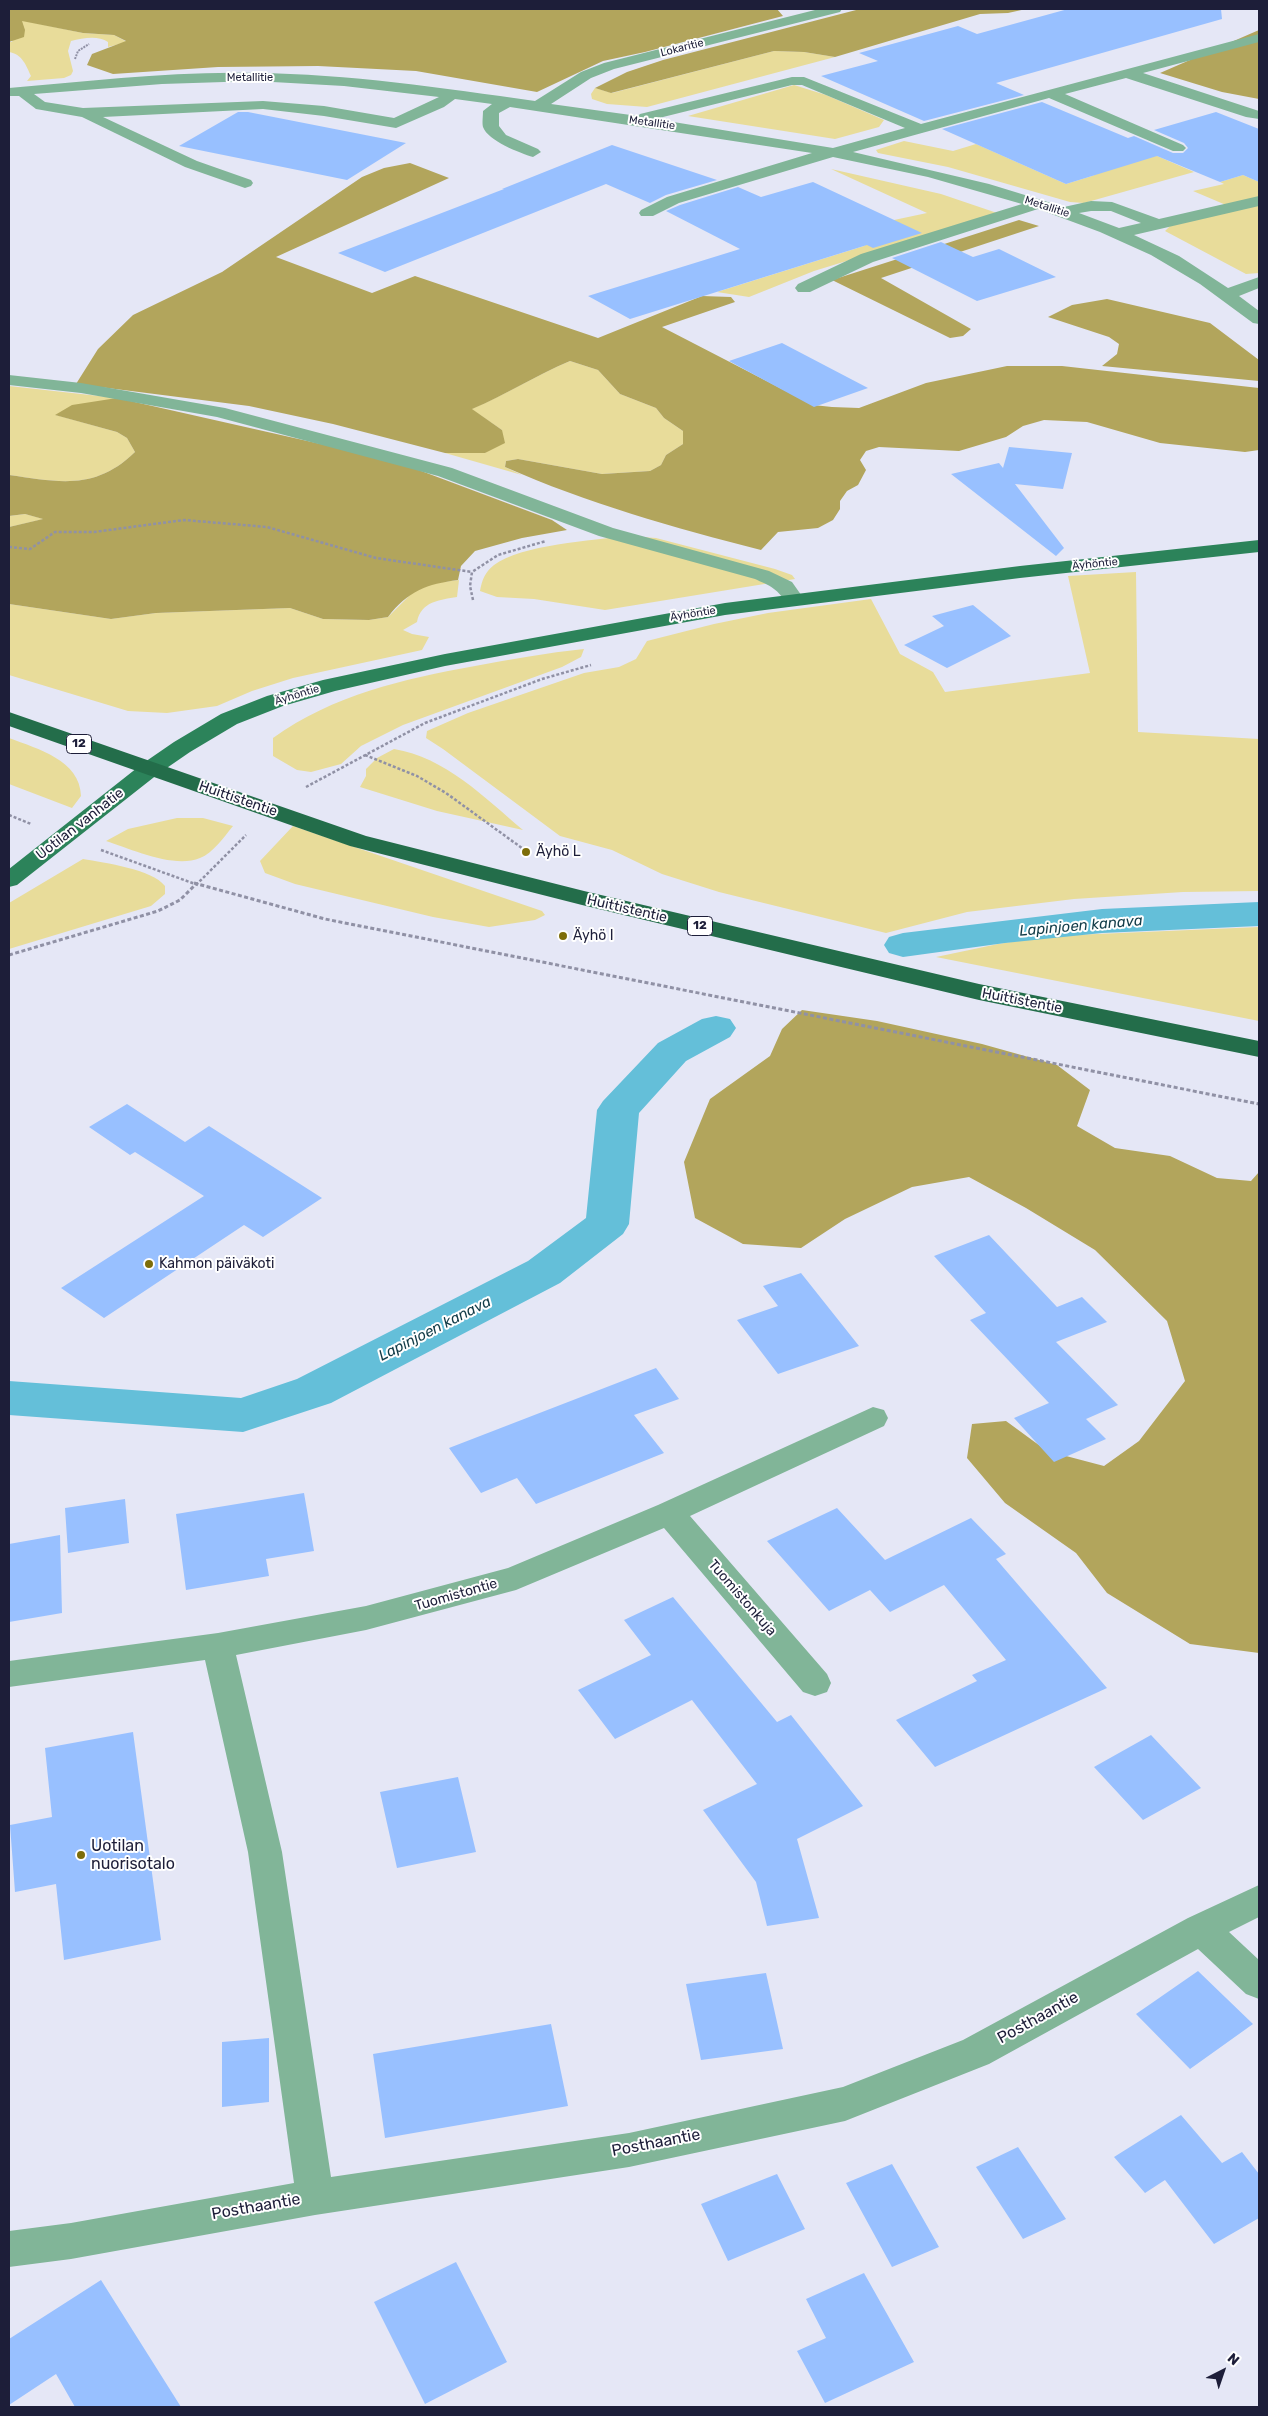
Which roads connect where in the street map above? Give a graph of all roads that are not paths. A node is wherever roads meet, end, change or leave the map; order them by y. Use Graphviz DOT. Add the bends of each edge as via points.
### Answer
graph roads {
  1 [pos="834,9"];
  2 [pos="1259,38"];
  3 [pos="1127,72"];
  4 [pos="16,91"];
  5 [pos="1049,93"];
  6 [pos="452,94"];
  7 [pos="507,102"];
  8 [pos="538,106"];
  9 [pos="83,113"];
  10 [pos="1259,115"];
  11 [pos="631,120"];
  12 [pos="921,128"];
  13 [pos="1178,148"];
  14 [pos="533,152"];
  15 [pos="835,152"];
  16 [pos="245,183"];
  17 [pos="1259,201"];
  18 [pos="1038,204"];
  19 [pos="1064,212"];
  20 [pos="647,213"];
  21 [pos="1156,224"];
  22 [pos="1120,234"];
  23 [pos="1259,282"];
  24 [pos="804,288"];
  25 [pos="1226,295"];
  26 [pos="1259,319"];
  27 [pos="9,380"];
  28 [pos="1259,546"];
  29 [pos="794,599"];
  30 [pos="9,719"];
  31 [pos="150,768"];
  32 [pos="9,880"];
  33 [pos="1259,1049"];
  34 [pos="873,1418"];
  35 [pos="669,1513"];
  36 [pos="218,1646"];
  37 [pos="9,1674"];
  38 [pos="815,1683"];
  39 [pos="1259,1900"];
  40 [pos="1201,1929"];
  41 [pos="1259,1982"];
  42 [pos="315,2197"];
  43 [pos="9,2249"];
  1 -- 8 [label="street, Lokaritie" via="609,66 586,74"];
  2 -- 3 [label="street"];
  3 -- 5 [label="street"];
  3 -- 10 [label="street"];
  4 -- 6 [label="street, Metallitie" via="251,77 357,82"];
  4 -- 9 [label="street" via="41,106"];
  5 -- 12 [label="street"];
  5 -- 13 [label="street"];
  6 -- 7 [label="street, Metallitie"];
  6 -- 9 [label="street" via="439,104 396,122 263,105"];
  7 -- 8 [label="street, Metallitie"];
  7 -- 14 [label="street" via="491,111 490,126 501,138"];
  8 -- 11 [label="street, Metallitie"];
  9 -- 16 [label="street" via="191,164"];
  11 -- 12 [label="street" via="792,80 804,81"];
  11 -- 15 [label="street, Metallitie"];
  12 -- 15 [label="street"];
  15 -- 18 [label="street, Metallitie" via="956,178"];
  15 -- 20 [label="street" via="673,200"];
  17 -- 21 [label="street"];
  18 -- 19 [label="street, Metallitie"];
  18 -- 24 [label="street" via="867,258"];
  19 -- 21 [label="street" via="1102,204 1119,207"];
  19 -- 22 [label="street, Metallitie"];
  21 -- 22 [label="street"];
  22 -- 25 [label="street, Metallitie" via="1172,259"];
  23 -- 25 [label="street"];
  25 -- 26 [label="street, Metallitie"];
  27 -- 29 [label="street" via="81,388 218,412 445,472 606,532 762,575 780,582"];
  28 -- 29 [label="main road, Äyhöntie"];
  29 -- 31 [label="main road, Äyhöntie" via="667,618 331,685 229,718"];
  30 -- 31 [label="highway, Huittistentie / 12"];
  31 -- 32 [label="main road, Uotilan vanhatie"];
  31 -- 33 [label="highway, Huittistentie / 12" via="358,841 535,886 978,992"];
  34 -- 35 [label="street, Tuomistontie"];
  35 -- 36 [label="street, Tuomistontie" via="516,1578 366,1618"];
  35 -- 38 [label="street, Tuomistonkuja"];
  36 -- 37 [label="street, Tuomistontie"];
  36 -- 42 [label="street" via="265,1852"];
  39 -- 40 [label="street, Posthaantie"];
  40 -- 41 [label="street"];
  40 -- 42 [label="street, Posthaantie" via="976,2052 846,2104 629,2150"];
  42 -- 43 [label="street, Posthaantie"];
}
